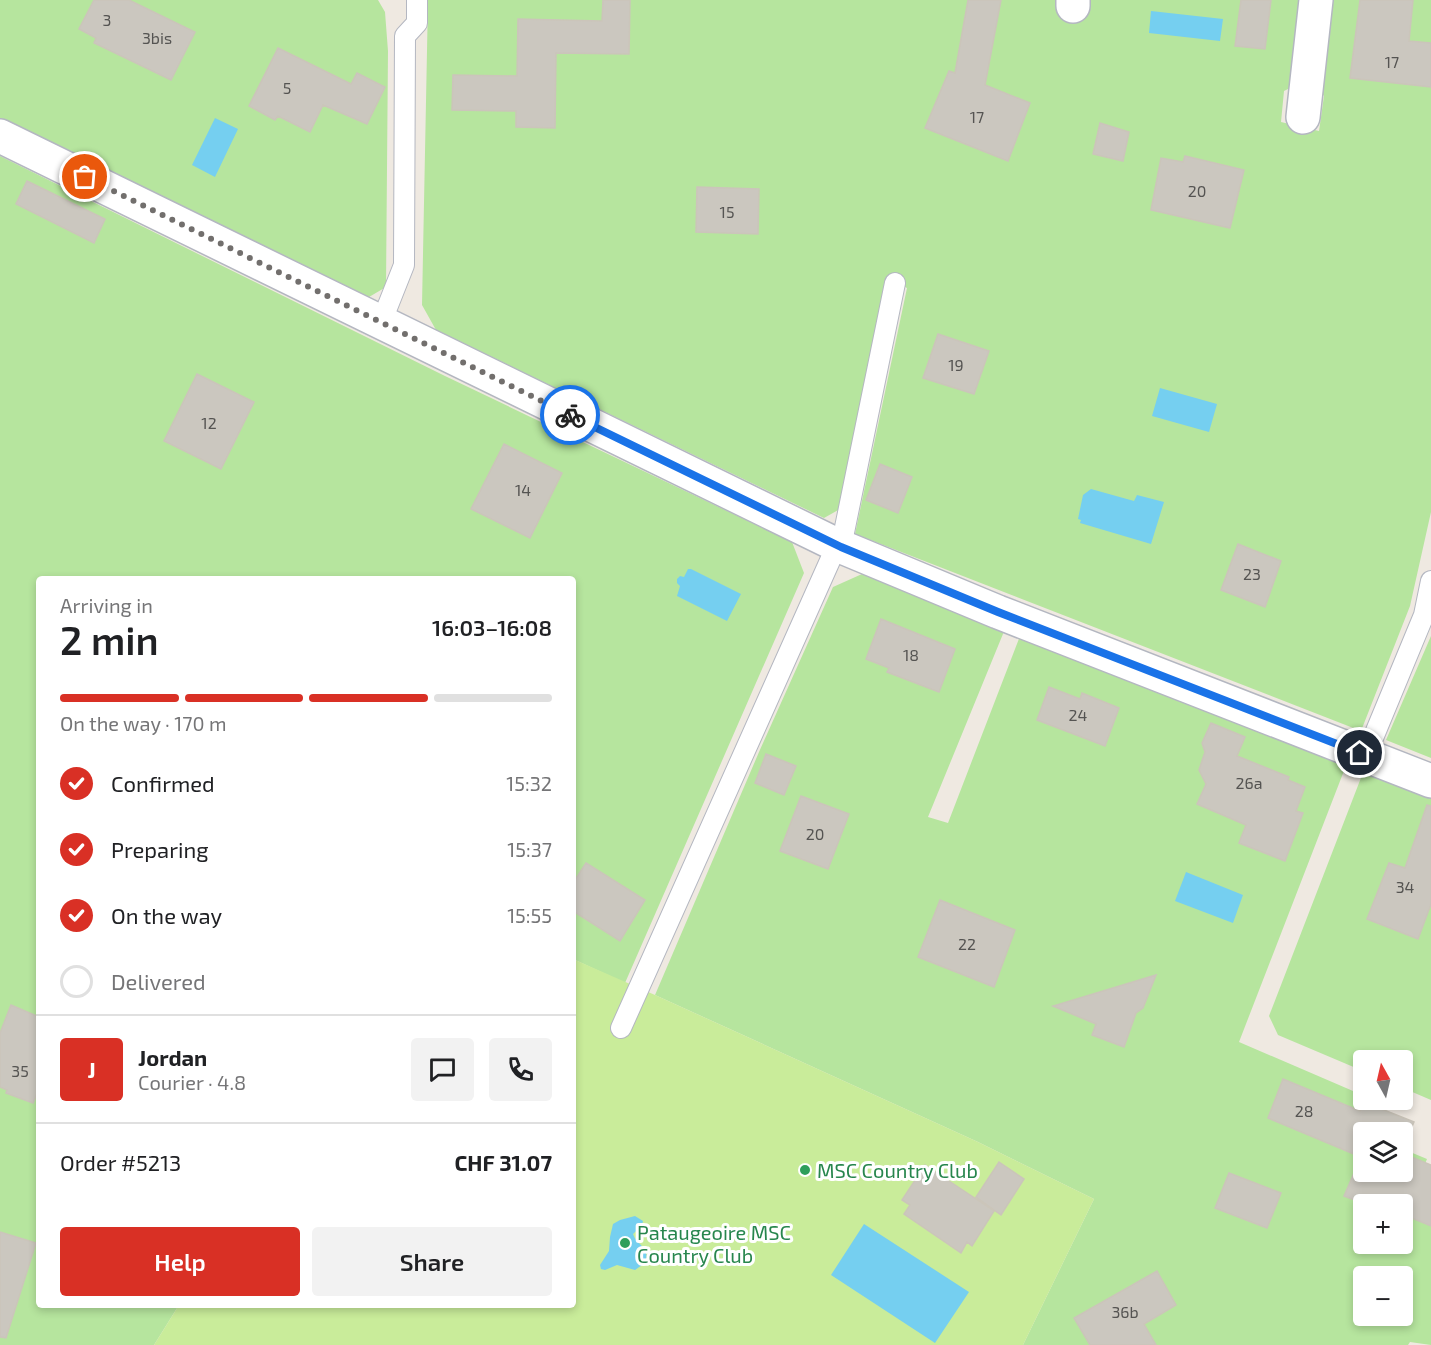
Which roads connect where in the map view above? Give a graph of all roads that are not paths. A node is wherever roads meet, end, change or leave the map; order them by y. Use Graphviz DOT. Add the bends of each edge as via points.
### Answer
graph roads {
  1 [pos="417,0"];
  2 [pos="1316,0"];
  3 [pos="1304,117"];
  4 [pos="0,136"];
  5 [pos="895,283"];
  6 [pos="381,323"];
  7 [pos="839,546"];
  8 [pos="1431,581"];
  9 [pos="1366,755"];
  10 [pos="1431,781"];
  11 [pos="621,1028"];
  1 -- 6 [label="lane" via="417,23 405,36 404,265"];
  2 -- 3 [label="street"];
  4 -- 6 [label="street"];
  5 -- 7 [label="lane"];
  6 -- 7 [label="street"];
  7 -- 9 [label="street" via="1007,616"];
  7 -- 11 [label="lane"];
  8 -- 9 [label="lane" via="1424,615"];
  9 -- 10 [label="street"];
}
